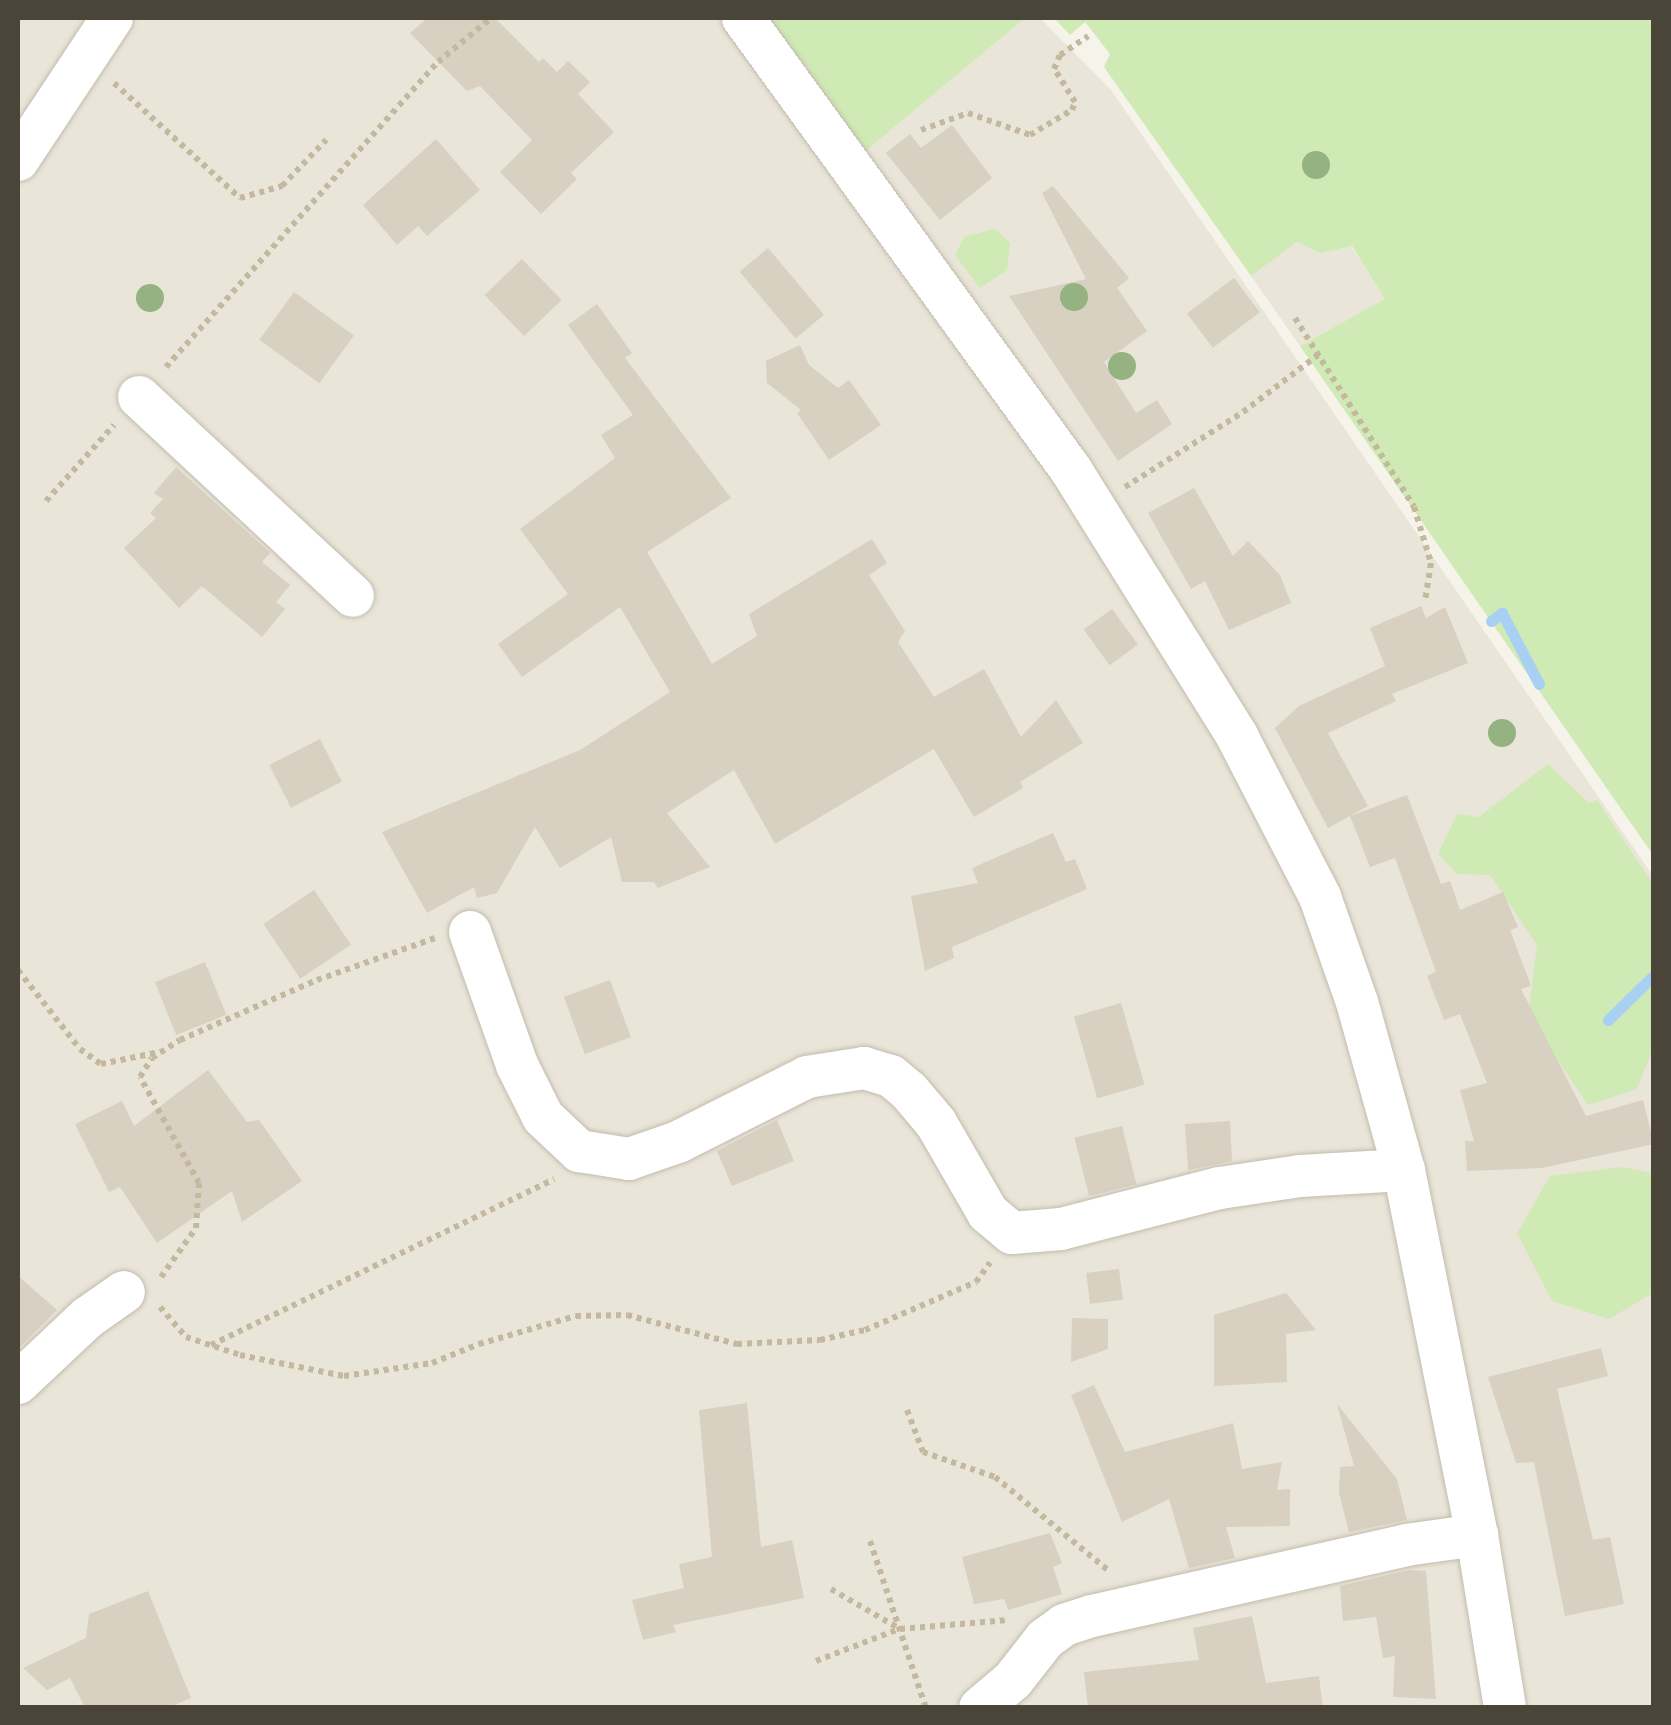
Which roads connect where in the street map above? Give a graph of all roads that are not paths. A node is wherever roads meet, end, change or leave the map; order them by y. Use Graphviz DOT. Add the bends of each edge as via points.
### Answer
graph roads {
  1 [pos="112,18"];
  2 [pos="744,18"];
  3 [pos="18,160"];
  4 [pos="140,397"];
  5 [pos="353,596"];
  6 [pos="470,932"];
  7 [pos="1404,1170"];
  8 [pos="136,1293"];
  9 [pos="18,1383"];
  10 [pos="1477,1535"];
  11 [pos="980,1708"];
  12 [pos="1505,1708"];
  1 -- 3 [label="street"];
  2 -- 7 [label="street" via="1095,507 1237,736 1320,897"];
  4 -- 5 [label="street"];
  6 -- 7 [label="street" via="516,1065 543,1117 579,1150 628,1159 678,1142 808,1077 864,1068 892,1076 910,1091 988,1213 1012,1234 1061,1229 1220,1188"];
  7 -- 10 [label="street"];
  8 -- 9 [label="street" via="87,1318"];
  10 -- 11 [label="street" via="1406,1545 1064,1625"];
  10 -- 12 [label="street"];
}
